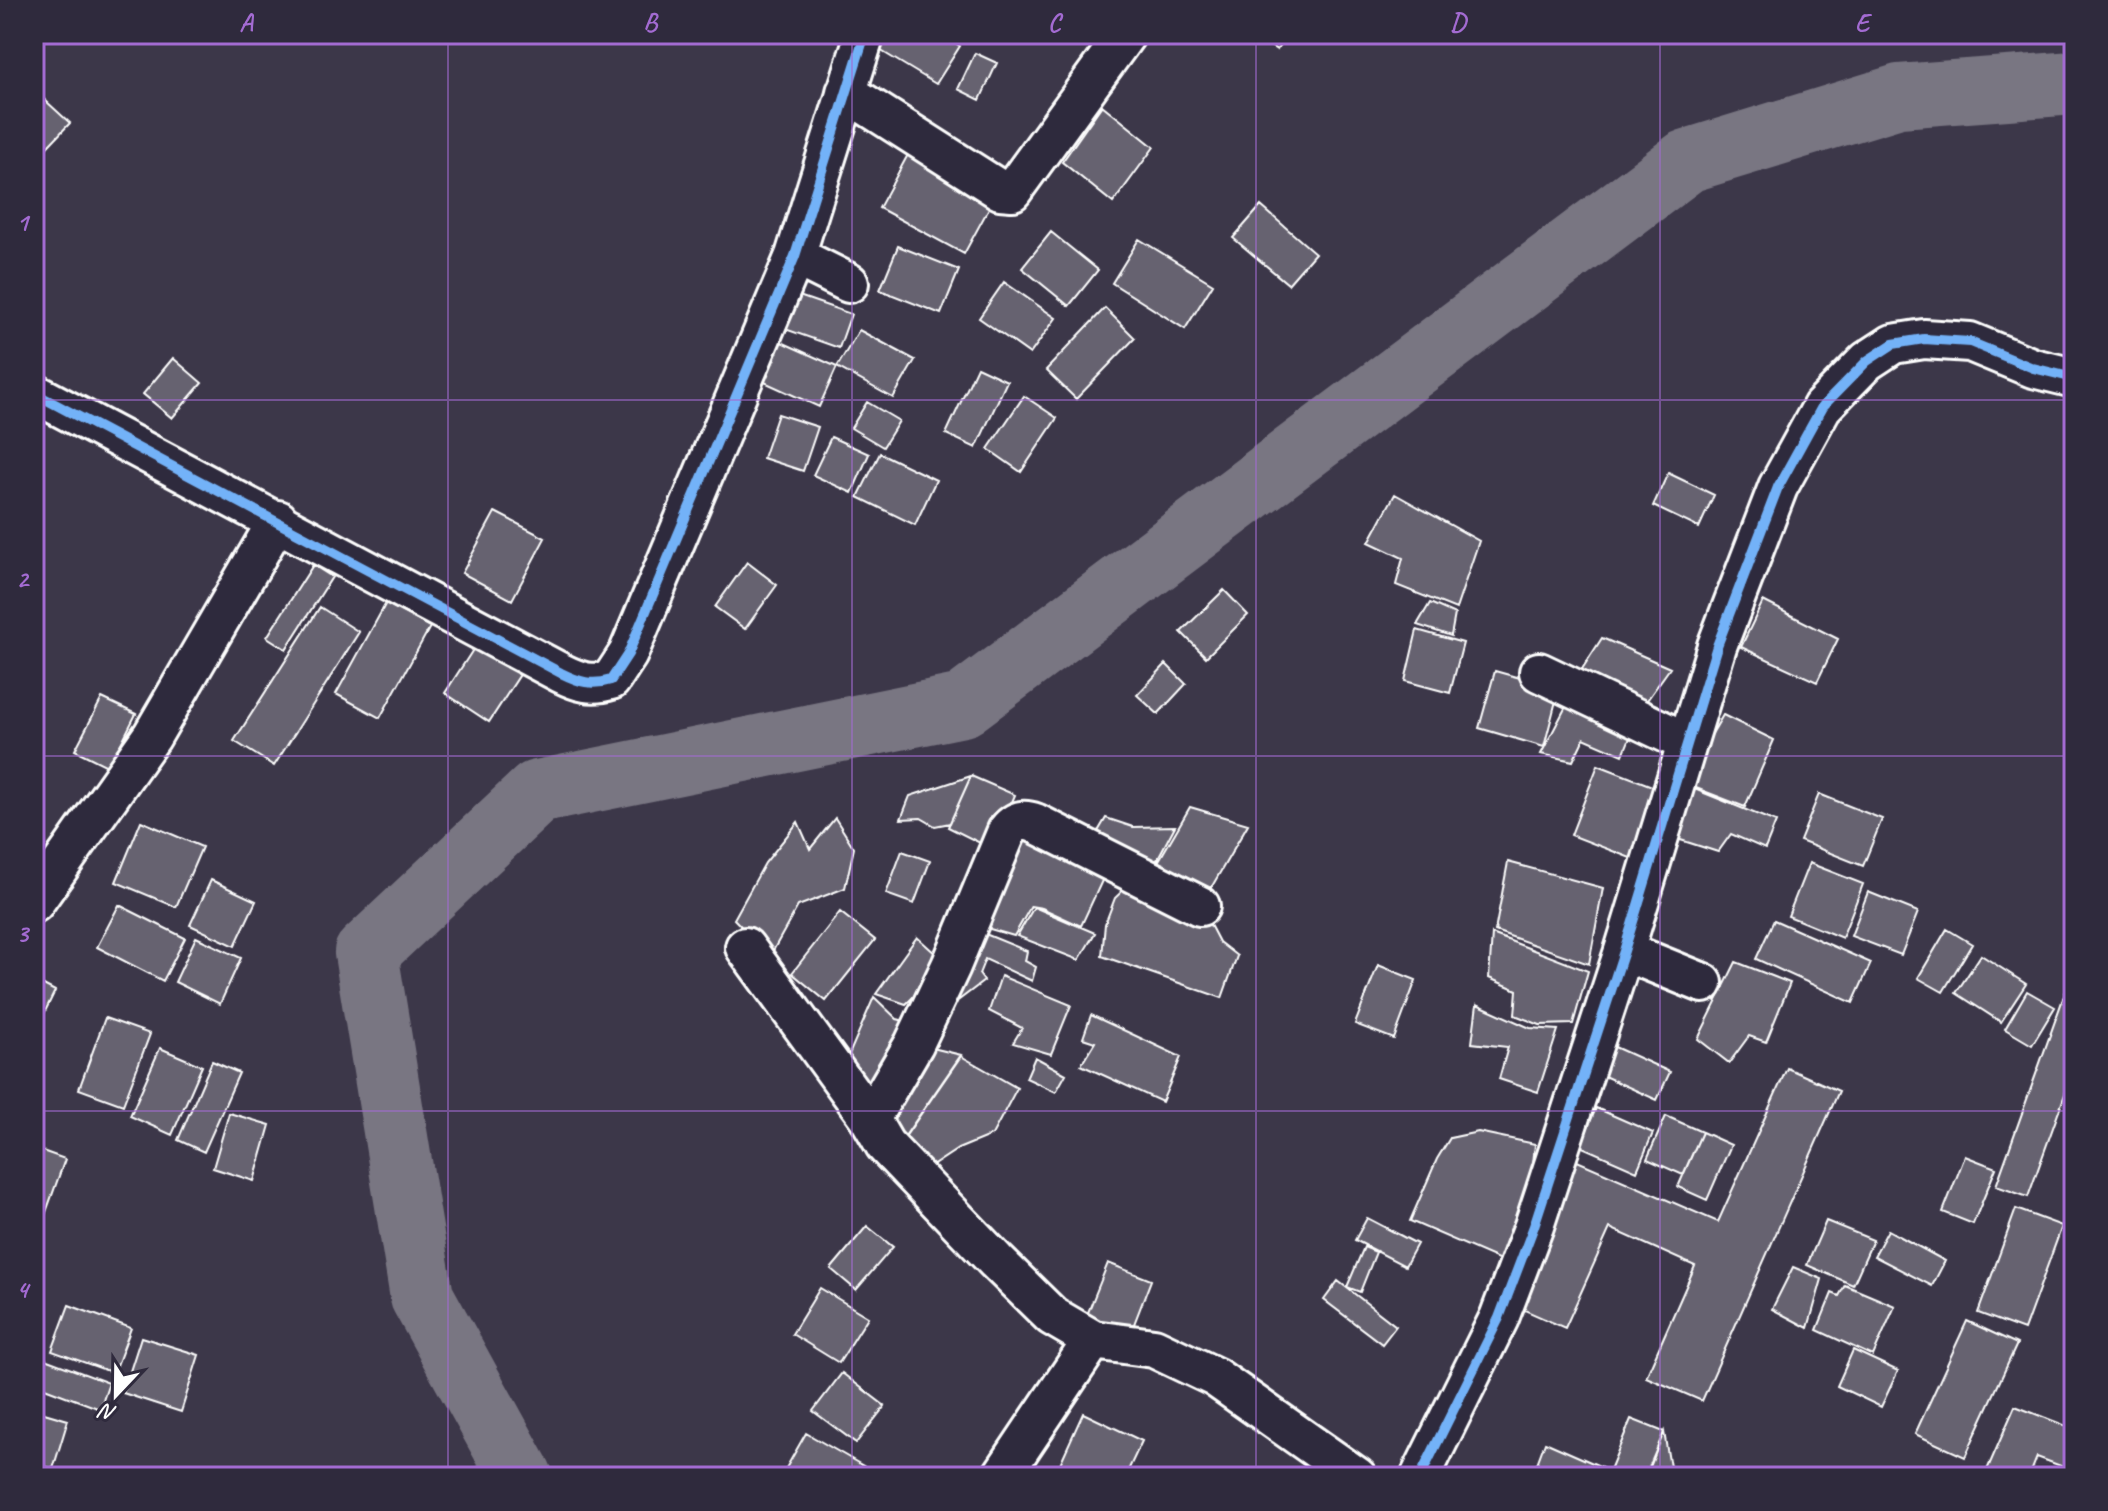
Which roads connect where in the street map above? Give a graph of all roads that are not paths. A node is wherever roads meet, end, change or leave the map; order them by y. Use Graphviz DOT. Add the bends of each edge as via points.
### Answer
graph roads {
  1 [pos="865,34"];
  2 [pos="1126,34"];
  3 [pos="846,92"];
  4 [pos="795,256"];
  5 [pos="849,283"];
  6 [pos="2074,378"];
  7 [pos="34,393"];
  8 [pos="278,520"];
  9 [pos="1539,672"];
  10 [pos="1686,742"];
  11 [pos="34,903"];
  12 [pos="1200,906"];
  13 [pos="745,947"];
  14 [pos="1624,951"];
  15 [pos="1703,983"];
  16 [pos="870,1119"];
  17 [pos="1093,1340"];
  18 [pos="1001,1477"];
  19 [pos="1357,1477"];
  20 [pos="1420,1477"];
  1 -- 3 [label="street"];
  2 -- 3 [label="street" via="1012,191"];
  3 -- 4 [label="street"];
  4 -- 5 [label="street"];
  4 -- 8 [label="street" via="628,654 611,680 576,681"];
  6 -- 10 [label="street" via="1970,342 1924,339 1893,344 1867,361 1822,407 1778,487"];
  7 -- 8 [label="street"];
  8 -- 11 [label="street" via="152,736"];
  9 -- 10 [label="street"];
  10 -- 14 [label="street"];
  12 -- 16 [label="street" via="1035,823 1014,823 914,1044"];
  13 -- 16 [label="street"];
  14 -- 15 [label="street"];
  14 -- 20 [label="street" via="1499,1318"];
  16 -- 17 [label="street" via="885,1145 996,1261 1052,1316"];
  17 -- 18 [label="street"];
  17 -- 19 [label="street" via="1154,1348 1215,1377"];
}
